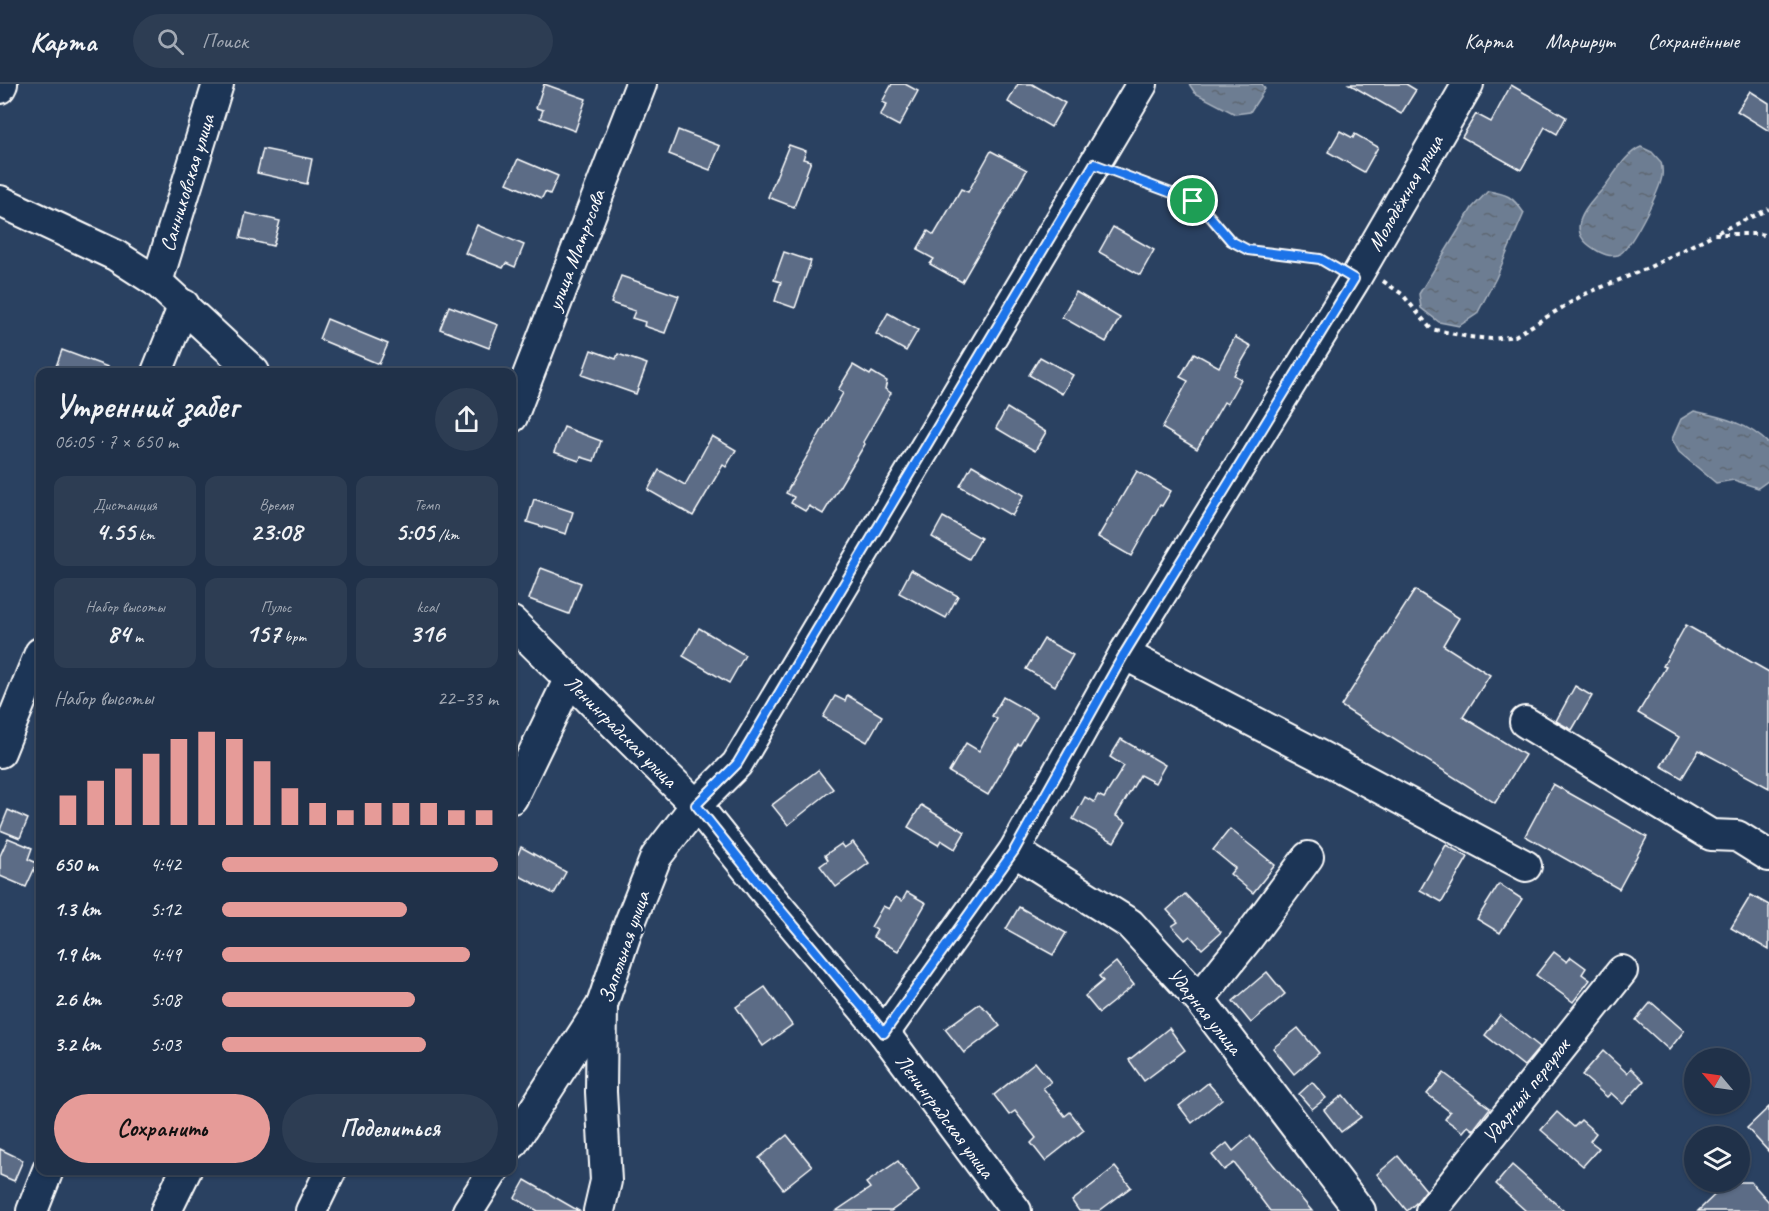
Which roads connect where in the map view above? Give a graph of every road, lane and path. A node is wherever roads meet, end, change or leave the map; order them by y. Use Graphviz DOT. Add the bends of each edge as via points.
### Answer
graph roads {
  1 [pos="2,84"];
  2 [pos="218,84"];
  3 [pos="641,84"];
  4 [pos="1142,84"];
  5 [pos="1468,84"];
  6 [pos="0,88"];
  7 [pos="1094,164"];
  8 [pos="0,201"];
  9 [pos="1769,209"];
  10 [pos="1714,234"];
  11 [pos="1769,236"];
  12 [pos="1354,279"];
  13 [pos="157,282"];
  14 [pos="184,305"];
  15 [pos="158,368"];
  16 [pos="250,368"];
  17 [pos="516,407"];
  18 [pos="516,626"];
  19 [pos="1124,654"];
  20 [pos="36,663"];
  21 [pos="569,680"];
  22 [pos="1525,723"];
  23 [pos="0,752"];
  24 [pos="516,790"];
  25 [pos="696,805"];
  26 [pos="1014,851"];
  27 [pos="1308,856"];
  28 [pos="1769,856"];
  29 [pos="1526,866"];
  30 [pos="1622,971"];
  31 [pos="1199,999"];
  32 [pos="602,1005"];
  33 [pos="884,1033"];
  34 [pos="516,1138"];
  35 [pos="46,1175"];
  36 [pos="183,1175"];
  37 [pos="329,1175"];
  38 [pos="491,1175"];
  39 [pos="32,1211"];
  40 [pos="165,1211"];
  41 [pos="311,1211"];
  42 [pos="468,1211"];
  43 [pos="599,1211"];
  44 [pos="1016,1211"];
  45 [pos="1360,1211"];
  46 [pos="1431,1211"];
  1 -- 6 [label="street"];
  2 -- 13 [label="street, Санниковская улица"];
  3 -- 17 [label="street, улица Матросова"];
  4 -- 7 [label="street, Запольная улица"];
  5 -- 12 [label="street, Молодёжная улица"];
  7 -- 12 [label="path" via="1193,201 1231,241 1248,250 1320,259"];
  7 -- 25 [label="street, Запольная улица" via="737,764"];
  8 -- 13 [label="street" via="115,255"];
  9 -- 10 [label="path"];
  10 -- 11 [label="path"];
  10 -- 12 [label="path" via="1583,295 1515,336 1492,339 1431,329 1402,294 1379,279"];
  12 -- 19 [label="street, Молодёжная улица"];
  13 -- 14 [label="street"];
  14 -- 15 [label="street"];
  14 -- 16 [label="street"];
  18 -- 21 [label="street, Ленинградская улица"];
  19 -- 26 [label="street, Молодёжная улица"];
  19 -- 29 [label="street"];
  20 -- 23 [label="street"];
  21 -- 24 [label="street"];
  21 -- 25 [label="street, Ленинградская улица"];
  22 -- 28 [label="street" via="1711,835 1737,836"];
  25 -- 32 [label="street, Запольная улица" via="656,857"];
  25 -- 33 [label="street, Ленинградская улица"];
  26 -- 31 [label="street, Ударная улица" via="1130,924"];
  26 -- 33 [label="street, Молодёжная улица"];
  27 -- 31 [label="street"];
  30 -- 46 [label="street, Ударный переулок"];
  31 -- 45 [label="street, Ударная улица"];
  32 -- 34 [label="street"];
  32 -- 43 [label="street, Запольная улица" via="606,1181"];
  33 -- 44 [label="street, Ленинградская улица"];
  35 -- 39 [label="street"];
  36 -- 40 [label="street"];
  37 -- 41 [label="street"];
  38 -- 42 [label="street"];
}
